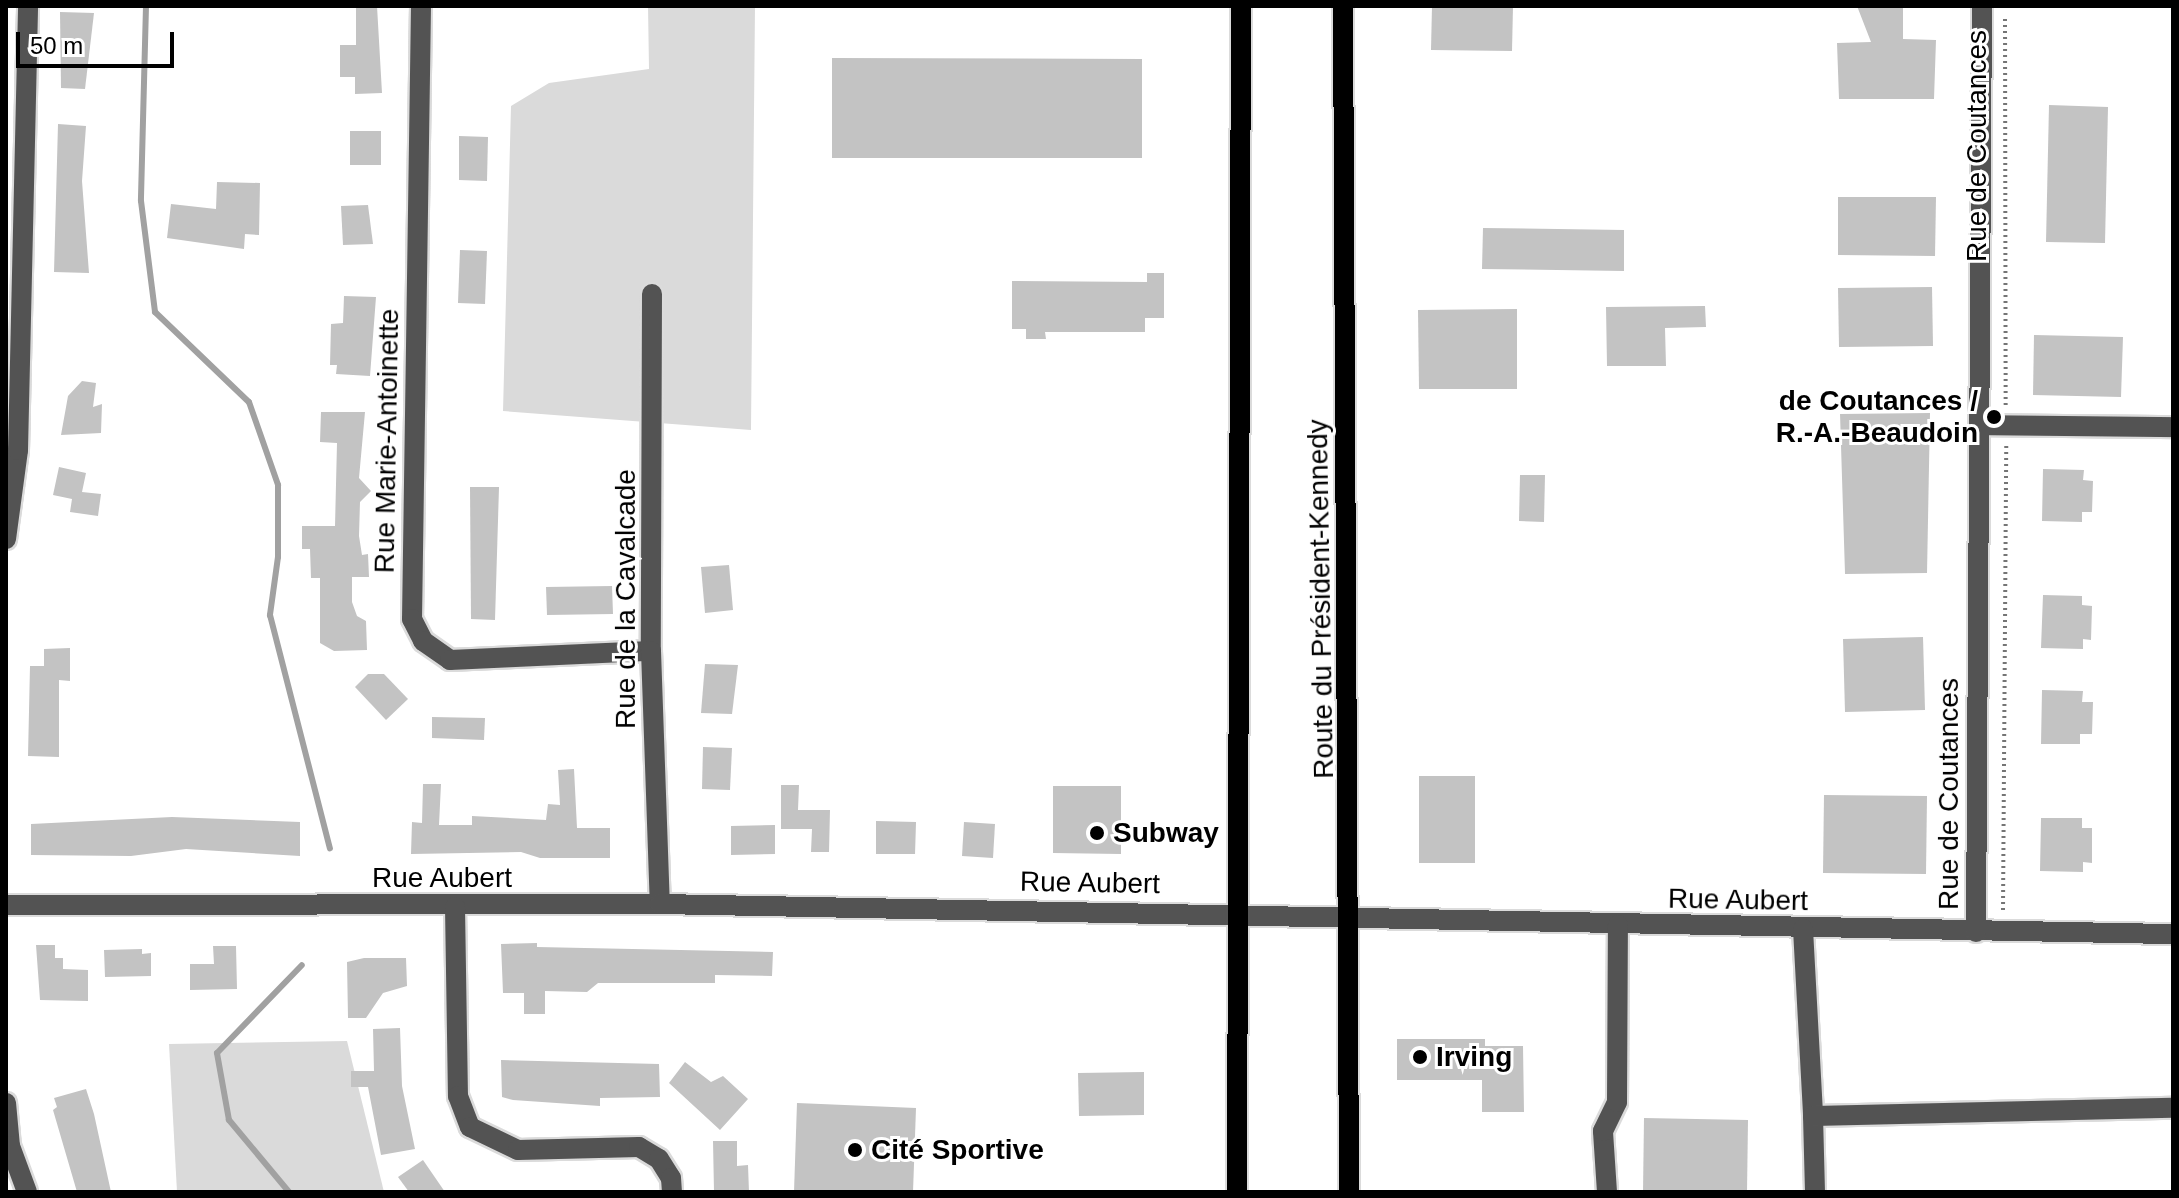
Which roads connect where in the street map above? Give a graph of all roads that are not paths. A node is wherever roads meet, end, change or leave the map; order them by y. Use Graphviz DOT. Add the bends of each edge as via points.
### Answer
graph roads {
  1 [pos="28,6"];
  2 [pos="421,6"];
  3 [pos="1241,6"];
  4 [pos="1343,6"];
  5 [pos="1982,6"];
  6 [pos="15,246"];
  7 [pos="652,294"];
  8 [pos="1979,425"];
  9 [pos="2173,427"];
  10 [pos="6,539"];
  11 [pos="651,651"];
  12 [pos="660,904"];
  13 [pos="6,905"];
  14 [pos="455,907"];
  15 [pos="1237,913"];
  16 [pos="1352,919"];
  17 [pos="1618,925"];
  18 [pos="1803,929"];
  19 [pos="1976,932"];
  20 [pos="2173,934"];
  21 [pos="6,1103"];
  22 [pos="2173,1108"];
  23 [pos="1813,1116"];
  24 [pos="8,1146"];
  25 [pos="27,1192"];
  26 [pos="672,1192"];
  27 [pos="1237,1192"];
  28 [pos="1349,1192"];
  29 [pos="1607,1192"];
  30 [pos="1815,1192"];
  1 -- 6 [label="street"];
  2 -- 11 [label="street, Rue Marie-Antoinette" via="412,619 423,641 450,660"];
  3 -- 15 [label="main road"];
  4 -- 16 [label="main road, Route du Président-Kennedy"];
  5 -- 8 [label="street, Rue de Coutances"];
  6 -- 10 [label="street" via="18,450"];
  7 -- 11 [label="street, Rue de la Cavalcade"];
  8 -- 9 [label="street"];
  8 -- 19 [label="street, Rue de Coutances"];
  11 -- 12 [label="street, Rue de la Cavalcade"];
  12 -- 14 [label="street, Rue Aubert"];
  12 -- 15 [label="street, Rue Aubert"];
  13 -- 14 [label="street, Rue Aubert"];
  14 -- 26 [label="street" via="458,1096 470,1127 518,1150 639,1147 659,1159 671,1178"];
  15 -- 16 [label="street, Rue Aubert"];
  15 -- 27 [label="main road"];
  16 -- 17 [label="street, Rue Aubert"];
  16 -- 28 [label="main road, Route du Président-Kennedy"];
  17 -- 18 [label="street, Rue Aubert"];
  17 -- 29 [label="street" via="1617,1102 1603,1131"];
  18 -- 19 [label="street, Rue Aubert"];
  18 -- 23 [label="street"];
  19 -- 20 [label="street, Rue Aubert"];
  21 -- 24 [label="street"];
  22 -- 23 [label="street"];
  23 -- 30 [label="street"];
  24 -- 25 [label="street"];
}
